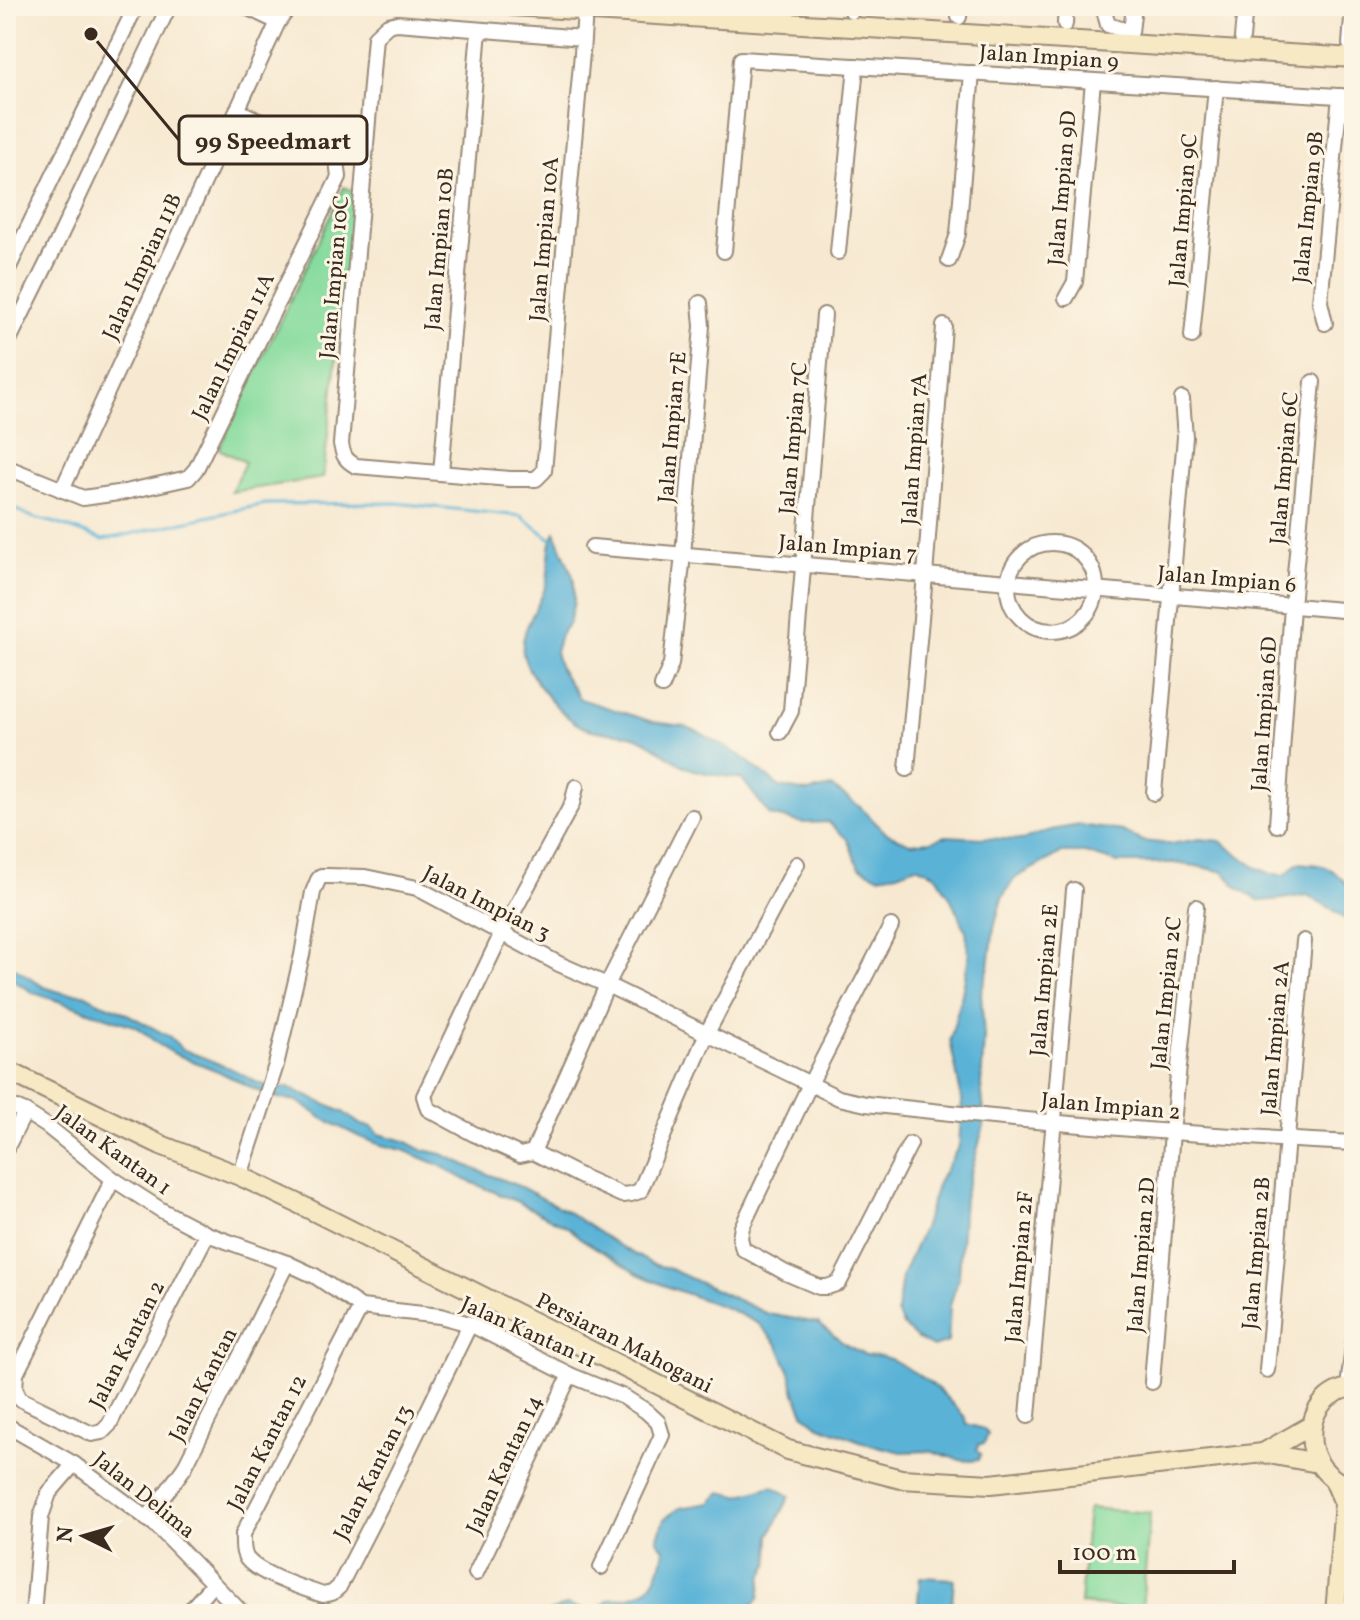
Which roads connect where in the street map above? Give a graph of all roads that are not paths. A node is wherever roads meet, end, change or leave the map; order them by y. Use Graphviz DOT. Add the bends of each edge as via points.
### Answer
graph roads {
  1 [pos="136,6"];
  2 [pos="169,6"];
  3 [pos="244,6"];
  4 [pos="512,6"];
  5 [pos="1066,6"];
  6 [pos="1106,6"];
  7 [pos="1134,6"];
  8 [pos="1245,6"];
  9 [pos="1353,6"];
  10 [pos="585,11"];
  11 [pos="282,12"];
  12 [pos="1065,24"];
  13 [pos="479,30"];
  14 [pos="583,38"];
  15 [pos="1242,38"];
  16 [pos="1352,51"];
  17 [pos="856,66"];
  18 [pos="972,73"];
  19 [pos="1093,81"];
  20 [pos="1216,88"];
  21 [pos="1347,96"];
  22 [pos="237,110"];
  23 [pos="724,251"];
  24 [pos="838,252"];
  25 [pos="9,258"];
  26 [pos="949,260"];
  27 [pos="6,273"];
  28 [pos="1066,298"];
  29 [pos="700,303"];
  30 [pos="824,315"];
  31 [pos="1325,323"];
  32 [pos="944,326"];
  33 [pos="1192,336"];
  34 [pos="6,346"];
  35 [pos="1313,382"];
  36 [pos="1182,399"];
  37 [pos="6,467"];
  38 [pos="441,473"];
  39 [pos="62,490"];
  40 [pos="592,547"];
  41 [pos="683,555"];
  42 [pos="803,565"];
  43 [pos="925,576"];
  44 [pos="1008,583"];
  45 [pos="1096,590"];
  46 [pos="1171,595"];
  47 [pos="1292,606"];
  48 [pos="1354,611"];
  49 [pos="662,686"];
  50 [pos="780,732"];
  51 [pos="907,769"];
  52 [pos="576,787"];
  53 [pos="1154,793"];
  54 [pos="692,817"];
  55 [pos="1277,825"];
  56 [pos="797,864"];
  57 [pos="1074,890"];
  58 [pos="1196,907"];
  59 [pos="891,926"];
  60 [pos="502,933"];
  61 [pos="1304,941"];
  62 [pos="607,985"];
  63 [pos="707,1033"];
  64 [pos="6,1070"];
  65 [pos="810,1084"];
  66 [pos="6,1104"];
  67 [pos="866,1104"];
  68 [pos="25,1112"];
  69 [pos="1053,1122"];
  70 [pos="1172,1132"];
  71 [pos="1287,1140"];
  72 [pos="1354,1143"];
  73 [pos="910,1144"];
  74 [pos="6,1149"];
  75 [pos="533,1152"];
  76 [pos="240,1176"];
  77 [pos="113,1179"];
  78 [pos="207,1234"];
  79 [pos="287,1263"];
  80 [pos="361,1307"];
  81 [pos="470,1324"];
  82 [pos="1354,1339"];
  83 [pos="1267,1370"];
  84 [pos="570,1375"];
  85 [pos="1152,1382"];
  86 [pos="1351,1387"];
  87 [pos="1028,1416"];
  88 [pos="6,1425"];
  89 [pos="1312,1425"];
  90 [pos="1263,1453"];
  91 [pos="1318,1463"];
  92 [pos="74,1464"];
  93 [pos="1334,1480"];
  94 [pos="1354,1487"];
  95 [pos="147,1519"];
  96 [pos="601,1567"];
  97 [pos="476,1573"];
  98 [pos="286,1581"];
  99 [pos="213,1584"];
  100 [pos="33,1614"];
  101 [pos="187,1614"];
  102 [pos="243,1614"];
  103 [pos="1335,1614"];
  1 -- 25 [label="street"];
  2 -- 34 [label="street"];
  3 -- 11 [label="street"];
  4 -- 10 [label="main road"];
  5 -- 12 [label="street"];
  6 -- 7 [label="street" via="1108,25 1131,32"];
  8 -- 15 [label="street"];
  9 -- 16 [label="street"];
  10 -- 14 [label="street, Jalan Impian 10A"];
  10 -- 16 [label="main road"];
  11 -- 22 [label="street, Jalan Impian 11B"];
  13 -- 14 [label="street"];
  13 -- 38 [label="street, Jalan Impian 10B"];
  13 -- 38 [label="street, Jalan Impian 10C" via="397,23 375,37 341,444 347,461 356,466"];
  14 -- 38 [label="street, Jalan Impian 10A" via="544,471 536,479"];
  17 -- 18 [label="street, Jalan Impian 9"];
  17 -- 23 [label="street, Jalan Impian 9" via="741,59"];
  17 -- 24 [label="street"];
  18 -- 19 [label="street, Jalan Impian 9"];
  18 -- 26 [label="street" via="958,234"];
  19 -- 20 [label="street, Jalan Impian 9"];
  19 -- 28 [label="street, Jalan Impian 9D" via="1075,282"];
  20 -- 21 [label="street, Jalan Impian 9"];
  20 -- 33 [label="street, Jalan Impian 9C"];
  21 -- 31 [label="street, Jalan Impian 9B" via="1320,302"];
  22 -- 39 [label="street, Jalan Impian 11B"];
  22 -- 39 [label="street, Jalan Impian 11A" via="337,160 339,177 196,469 188,478 125,492 83,498"];
  25 -- 27 [label="street"];
  29 -- 41 [label="street, Jalan Impian 7E"];
  30 -- 42 [label="street, Jalan Impian 7C"];
  32 -- 43 [label="street, Jalan Impian 7A"];
  35 -- 47 [label="street, Jalan Impian 6C"];
  36 -- 46 [label="street" via="1185,437"];
  37 -- 39 [label="street, Jalan Impian 11A"];
  40 -- 41 [label="street, Jalan Impian 7"];
  41 -- 42 [label="street, Jalan Impian 7"];
  41 -- 49 [label="street, Jalan Impian 7E" via="671,664"];
  42 -- 43 [label="street, Jalan Impian 7"];
  42 -- 50 [label="street, Jalan Impian 7C" via="791,711"];
  43 -- 44 [label="street, Jalan Impian 7"];
  43 -- 51 [label="street, Jalan Impian 7A"];
  44 -- 45 [label="street, Jalan Impian 7"];
  44 -- 45 [label="street" via="1017,559 1040,544 1054,542 1068,545 1090,563"];
  44 -- 45 [label="street" via="1017,614 1042,630 1072,626 1092,605"];
  45 -- 46 [label="street, Jalan Impian 6"];
  46 -- 47 [label="street, Jalan Impian 6"];
  46 -- 53 [label="street"];
  47 -- 48 [label="street, Jalan Impian 6"];
  47 -- 55 [label="street, Jalan Impian 6D"];
  52 -- 60 [label="street" via="572,804"];
  54 -- 62 [label="street"];
  56 -- 63 [label="street"];
  57 -- 69 [label="street, Jalan Impian 2E"];
  58 -- 70 [label="street, Jalan Impian 2C"];
  59 -- 65 [label="street"];
  60 -- 62 [label="street, Jalan Impian 3"];
  60 -- 75 [label="street" via="424,1096 428,1109 474,1134 520,1155"];
  60 -- 76 [label="street, Jalan Impian 3" via="417,888 365,877 321,876 313,892 276,1065"];
  61 -- 71 [label="street, Jalan Impian 2A"];
  62 -- 63 [label="street, Jalan Impian 3"];
  62 -- 75 [label="street"];
  63 -- 65 [label="street, Jalan Impian 3"];
  63 -- 75 [label="street" via="640,1191 622,1195"];
  64 -- 76 [label="main road, Persiaran Mahogani" via="161,1145"];
  65 -- 67 [label="street, Jalan Impian 3"];
  65 -- 73 [label="street" via="742,1227 743,1249 819,1287 839,1283"];
  66 -- 68 [label="street, Jalan Kantan 1"];
  67 -- 69 [label="street, Jalan Impian 2"];
  68 -- 74 [label="street"];
  68 -- 77 [label="street, Jalan Kantan 1"];
  69 -- 70 [label="street, Jalan Impian 2"];
  69 -- 87 [label="street, Jalan Impian 2F"];
  70 -- 71 [label="street, Jalan Impian 2"];
  70 -- 85 [label="street, Jalan Impian 2D"];
  71 -- 72 [label="street, Jalan Impian 2"];
  71 -- 83 [label="street, Jalan Impian 2B"];
  76 -- 90 [label="main road, Persiaran Mahogani" via="788,1450 901,1479 991,1484"];
  77 -- 78 [label="street, Jalan Kantan 1"];
  77 -- 78 [label="street, Jalan Kantan 2" via="16,1374 20,1399 92,1434 102,1432"];
  78 -- 79 [label="street, Jalan Kantan 1"];
  79 -- 80 [label="street, Jalan Kantan 11"];
  79 -- 95 [label="street, Jalan Kantan" via="184,1468"];
  80 -- 81 [label="street, Jalan Kantan 11"];
  80 -- 98 [label="street, Jalan Kantan 12" via="243,1534 246,1558"];
  81 -- 84 [label="street, Jalan Kantan 11"];
  81 -- 98 [label="street, Jalan Kantan 13" via="339,1587 323,1595"];
  82 -- 86 [label="street"];
  84 -- 96 [label="street, Jalan Kantan 11" via="646,1411 662,1435"];
  84 -- 97 [label="street, Jalan Kantan 14"];
  86 -- 89 [label="main road" via="1329,1397"];
  88 -- 92 [label="street, Jalan Delima"];
  89 -- 90 [label="main road"];
  89 -- 91 [label="main road"];
  90 -- 91 [label="main road"];
  91 -- 93 [label="main road"];
  92 -- 95 [label="street, Jalan Delima"];
  92 -- 100 [label="street" via="49,1493 41,1517"];
  93 -- 94 [label="main road"];
  93 -- 103 [label="main road" via="1344,1503"];
  95 -- 99 [label="street, Jalan Delima"];
  99 -- 101 [label="street"];
  99 -- 102 [label="street, Jalan Delima"];
}
